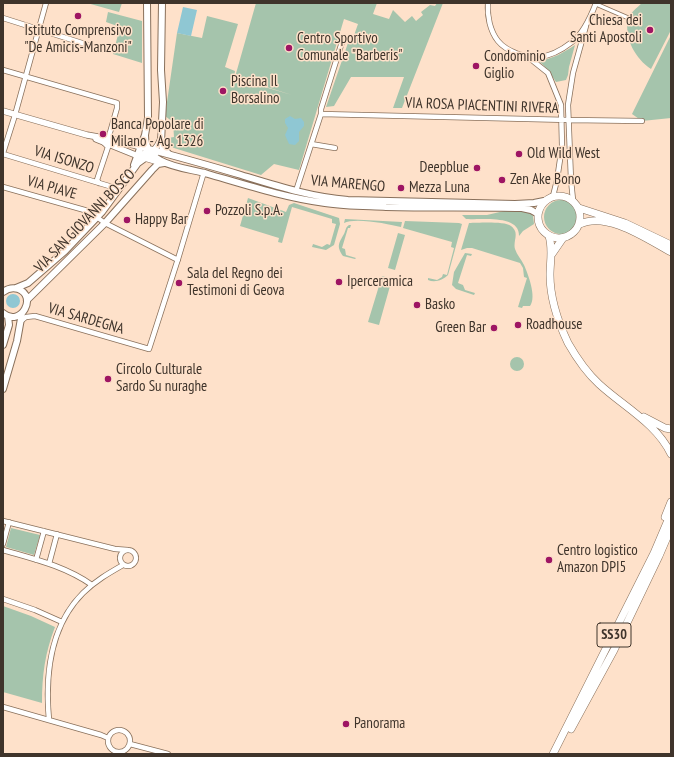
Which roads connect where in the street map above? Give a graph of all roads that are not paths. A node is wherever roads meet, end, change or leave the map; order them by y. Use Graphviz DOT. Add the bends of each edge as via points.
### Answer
graph roads {
  1 [pos="46,3"];
  2 [pos="148,3"];
  3 [pos="162,3"];
  4 [pos="488,3"];
  5 [pos="596,3"];
  6 [pos="3,18"];
  7 [pos="633,20"];
  8 [pos="586,26"];
  9 [pos="38,29"];
  10 [pos="342,42"];
  11 [pos="104,50"];
  12 [pos="528,57"];
  13 [pos="3,70"];
  14 [pos="26,77"];
  15 [pos="3,111"];
  16 [pos="15,114"];
  17 [pos="321,114"];
  18 [pos="561,120"];
  19 [pos="569,120"];
  20 [pos="642,121"];
  21 [pos="87,135"];
  22 [pos="145,135"];
  23 [pos="161,138"];
  24 [pos="115,140"];
  25 [pos="104,143"];
  26 [pos="130,144"];
  27 [pos="311,144"];
  28 [pos="335,148"];
  29 [pos="127,152"];
  30 [pos="3,153"];
  31 [pos="150,154"];
  32 [pos="171,155"];
  33 [pos="164,164"];
  34 [pos="150,171"];
  35 [pos="204,172"];
  36 [pos="127,177"];
  37 [pos="99,183"];
  38 [pos="3,187"];
  39 [pos="119,189"];
  40 [pos="296,191"];
  41 [pos="553,196"];
  42 [pos="573,200"];
  43 [pos="544,202"];
  44 [pos="579,208"];
  45 [pos="538,214"];
  46 [pos="96,218"];
  47 [pos="105,223"];
  48 [pos="580,224"];
  49 [pos="549,236"];
  50 [pos="563,238"];
  51 [pos="671,245"];
  52 [pos="671,252"];
  53 [pos="552,254"];
  54 [pos="178,260"];
  55 [pos="8,290"];
  56 [pos="27,300"];
  57 [pos="22,313"];
  58 [pos="6,314"];
  59 [pos="19,324"];
  60 [pos="3,346"];
  61 [pos="3,389"];
  62 [pos="637,414"];
  63 [pos="671,429"];
  64 [pos="671,454"];
  65 [pos="671,502"];
  66 [pos="671,513"];
  67 [pos="3,521"];
  68 [pos="9,522"];
  69 [pos="668,528"];
  70 [pos="44,531"];
  71 [pos="57,534"];
  72 [pos="3,544"];
  73 [pos="111,548"];
  74 [pos="3,550"];
  75 [pos="128,550"];
  76 [pos="120,558"];
  77 [pos="36,560"];
  78 [pos="49,564"];
  79 [pos="123,564"];
  80 [pos="92,585"];
  81 [pos="3,599"];
  82 [pos="62,622"];
  83 [pos="581,696"];
  84 [pos="3,707"];
  85 [pos="48,720"];
  86 [pos="108,738"];
  87 [pos="130,744"];
  88 [pos="116,753"];
  89 [pos="168,754"];
  90 [pos="548,754"];
  91 [pos="553,754"];
  92 [pos="558,754"];
  1 -- 9 [label="street"];
  2 -- 22 [label="main road" via="148,118"];
  3 -- 23 [label="main road"];
  4 -- 12 [label="street" via="490,26 498,41 514,52"];
  5 -- 7 [label="street"];
  5 -- 8 [label="street"];
  6 -- 9 [label="street"];
  8 -- 12 [label="street" via="573,41 555,52 540,58"];
  8 -- 19 [label="street" via="573,73 568,105"];
  9 -- 11 [label="street"];
  9 -- 14 [label="street"];
  10 -- 17 [label="street"];
  12 -- 18 [label="street" via="548,73 561,105"];
  13 -- 14 [label="street"];
  14 -- 16 [label="street"];
  14 -- 24 [label="street" via="117,103 109,136"];
  15 -- 16 [label="street"];
  16 -- 21 [label="street"];
  16 -- 30 [label="street"];
  17 -- 18 [label="street, VIA ROSA PIACENTINI RIVERA"];
  17 -- 27 [label="street"];
  18 -- 19 [label="street, VIA ROSA PIACENTINI RIVERA"];
  18 -- 41 [label="street" via="562,146"];
  19 -- 20 [label="street, VIA ROSA PIACENTINI RIVERA"];
  19 -- 42 [label="street"];
  21 -- 24 [label="street"];
  21 -- 25 [label="street"];
  22 -- 26 [label="street" via="141,142"];
  22 -- 31 [label="main road"];
  23 -- 31 [label="main road"];
  23 -- 32 [label="main road" via="163,149"];
  24 -- 26 [label="street"];
  25 -- 29 [label="street"];
  25 -- 37 [label="street" via="108,147 97,180"];
  26 -- 31 [label="street"];
  27 -- 28 [label="street"];
  27 -- 40 [label="street"];
  29 -- 31 [label="street"];
  29 -- 36 [label="street" via="133,155 134,161"];
  30 -- 37 [label="street, VIA ISONZO"];
  31 -- 32 [label="main road, VIA MARENGO"];
  31 -- 33 [label="main road"];
  31 -- 34 [label="main road"];
  31 -- 36 [label="main road"];
  31 -- 36 [label="main road, VIA SAN GIOVANNI BOSCO" via="138,163"];
  32 -- 40 [label="main road, VIA MARENGO"];
  33 -- 34 [label="main road, VIA SAN GIOVANNI BOSCO" via="158,164"];
  33 -- 35 [label="main road"];
  34 -- 47 [label="main road, VIA SAN GIOVANNI BOSCO"];
  35 -- 45 [label="main road" via="295,198 324,203 522,208"];
  35 -- 54 [label="street"];
  36 -- 39 [label="main road, VIA SAN GIOVANNI BOSCO"];
  37 -- 39 [label="street, VIA ISONZO"];
  38 -- 46 [label="street, VIA PIAVE" via="88,211"];
  39 -- 46 [label="main road, VIA SAN GIOVANNI BOSCO"];
  40 -- 43 [label="main road, VIA MARENGO" via="348,200 527,204"];
  41 -- 42 [label="main road"];
  41 -- 43 [label="main road"];
  42 -- 44 [label="main road"];
  43 -- 45 [label="main road"];
  44 -- 48 [label="main road"];
  44 -- 51 [label="main road" via="620,221"];
  45 -- 49 [label="main road" via="540,226"];
  46 -- 47 [label="street, VIA PIAVE"];
  46 -- 55 [label="main road, VIA SAN GIOVANNI BOSCO" via="65,251 28,283"];
  47 -- 54 [label="street, VIA PIAVE"];
  47 -- 56 [label="main road, VIA SAN GIOVANNI BOSCO"];
  48 -- 50 [label="main road" via="573,233"];
  48 -- 52 [label="main road" via="595,220 611,223"];
  49 -- 50 [label="main road"];
  49 -- 53 [label="main road"];
  50 -- 53 [label="main road"];
  53 -- 62 [label="main road" via="552,295 568,342 598,383"];
  54 -- 59 [label="street, VIA SARDEGNA" via="149,349 35,316 25,317"];
  55 -- 56 [label="main road, VIA SAN GIOVANNI BOSCO" via="23,292"];
  56 -- 57 [label="main road, VIA SAN GIOVANNI BOSCO"];
  57 -- 58 [label="main road" via="14,316"];
  57 -- 59 [label="main road, VIA SAN GIOVANNI BOSCO"];
  58 -- 60 [label="main road" via="9,325"];
  59 -- 61 [label="main road, VIA SAN GIOVANNI BOSCO" via="18,341"];
  62 -- 63 [label="main road"];
  62 -- 64 [label="main road" via="663,440"];
  65 -- 69 [label="main road" via="664,520"];
  66 -- 69 [label="main road, SS30"];
  67 -- 68 [label="street"];
  68 -- 70 [label="street"];
  68 -- 72 [label="street"];
  69 -- 83 [label="main road, SS30"];
  69 -- 92 [label="main road, SS30" via="659,556 614,650"];
  70 -- 71 [label="street"];
  70 -- 77 [label="street"];
  71 -- 73 [label="street"];
  71 -- 78 [label="street"];
  73 -- 75 [label="street"];
  73 -- 76 [label="street"];
  74 -- 77 [label="street"];
  75 -- 76 [label="street" via="122,553"];
  75 -- 79 [label="street" via="134,554 135,560 131,565"];
  76 -- 79 [label="street"];
  77 -- 78 [label="street"];
  78 -- 80 [label="street" via="71,572"];
  79 -- 80 [label="street"];
  80 -- 82 [label="street" via="74,604"];
  81 -- 82 [label="street"];
  82 -- 85 [label="street" via="48,667"];
  83 -- 90 [label="main road" via="572,707"];
  83 -- 91 [label="main road, SS30"];
  84 -- 85 [label="street"];
  85 -- 86 [label="street"];
  86 -- 87 [label="street" via="112,732 122,730 130,737"];
  86 -- 88 [label="street" via="109,745"];
  87 -- 88 [label="street" via="126,749"];
  87 -- 89 [label="street"];
}
